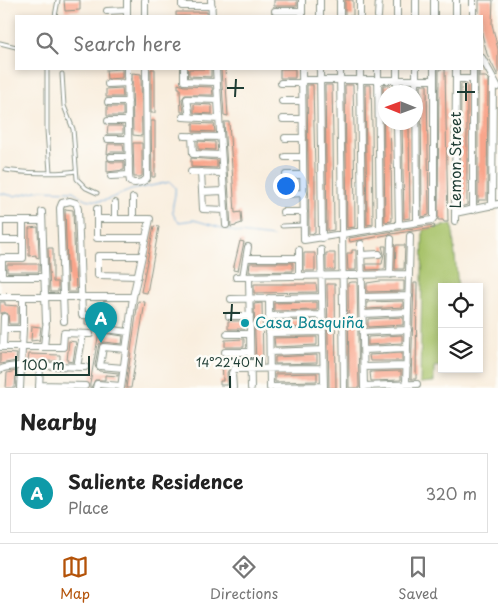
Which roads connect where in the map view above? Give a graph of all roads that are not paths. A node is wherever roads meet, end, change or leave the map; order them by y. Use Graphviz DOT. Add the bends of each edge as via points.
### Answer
graph roads {
  1 [pos="58,0"];
  2 [pos="127,0"];
  3 [pos="145,0"];
  4 [pos="182,0"];
  5 [pos="302,0"];
  6 [pos="320,0"];
  7 [pos="340,0"];
  8 [pos="360,0"];
  9 [pos="378,0"];
  10 [pos="397,0"];
  11 [pos="416,0"];
  12 [pos="434,0"];
  13 [pos="456,0"];
  14 [pos="473,0"];
  15 [pos="212,3"];
  16 [pos="107,11"];
  17 [pos="275,11"];
  18 [pos="127,13"];
  19 [pos="302,14"];
  20 [pos="55,15"];
  21 [pos="146,15"];
  22 [pos="320,15"];
  23 [pos="340,15"];
  24 [pos="360,15"];
  25 [pos="378,15"];
  26 [pos="397,15"];
  27 [pos="416,15"];
  28 [pos="434,15"];
  29 [pos="456,15"];
  30 [pos="473,15"];
  31 [pos="0,43"];
  32 [pos="15,47"];
  33 [pos="483,60"];
  34 [pos="47,70"];
  35 [pos="128,70"];
  36 [pos="146,70"];
  37 [pos="184,70"];
  38 [pos="216,70"];
  39 [pos="302,70"];
  40 [pos="320,70"];
  41 [pos="340,70"];
  42 [pos="360,70"];
  43 [pos="378,70"];
  44 [pos="396,70"];
  45 [pos="416,70"];
  46 [pos="434,70"];
  47 [pos="456,70"];
  48 [pos="473,70"];
  49 [pos="62,74"];
  50 [pos="416,79"];
  51 [pos="456,79"];
  52 [pos="473,79"];
  53 [pos="320,80"];
  54 [pos="340,80"];
  55 [pos="360,80"];
  56 [pos="378,80"];
  57 [pos="396,80"];
  58 [pos="434,80"];
  59 [pos="493,80"];
  60 [pos="216,82"];
  61 [pos="302,82"];
  62 [pos="281,83"];
  63 [pos="108,84"];
  64 [pos="128,84"];
  65 [pos="396,85"];
  66 [pos="498,87"];
  67 [pos="218,100"];
  68 [pos="282,101"];
  69 [pos="302,101"];
  70 [pos="108,102"];
  71 [pos="128,102"];
  72 [pos="219,119"];
  73 [pos="302,119"];
  74 [pos="283,120"];
  75 [pos="108,121"];
  76 [pos="128,121"];
  77 [pos="397,130"];
  78 [pos="184,136"];
  79 [pos="192,136"];
  80 [pos="220,137"];
  81 [pos="285,138"];
  82 [pos="303,138"];
  83 [pos="108,139"];
  84 [pos="128,139"];
  85 [pos="221,156"];
  86 [pos="110,157"];
  87 [pos="128,157"];
  88 [pos="285,157"];
  89 [pos="303,157"];
  90 [pos="6,170"];
  91 [pos="76,171"];
  92 [pos="50,172"];
  93 [pos="191,172"];
  94 [pos="202,172"];
  95 [pos="222,173"];
  96 [pos="286,175"];
  97 [pos="303,175"];
  98 [pos="111,176"];
  99 [pos="129,176"];
  100 [pos="223,191"];
  101 [pos="202,192"];
  102 [pos="97,193"];
  103 [pos="284,194"];
  104 [pos="304,194"];
  105 [pos="133,198"];
  106 [pos="115,203"];
  107 [pos="495,205"];
  108 [pos="97,209"];
  109 [pos="225,210"];
  110 [pos="473,210"];
  111 [pos="42,212"];
  112 [pos="283,212"];
  113 [pos="304,212"];
  114 [pos="456,213"];
  115 [pos="97,219"];
  116 [pos="115,219"];
  117 [pos="133,219"];
  118 [pos="0,221"];
  119 [pos="23,221"];
  120 [pos="42,221"];
  121 [pos="455,221"];
  122 [pos="417,222"];
  123 [pos="0,225"];
  124 [pos="226,225"];
  125 [pos="304,225"];
  126 [pos="399,225"];
  127 [pos="282,226"];
  128 [pos="380,228"];
  129 [pos="362,231"];
  130 [pos="342,234"];
  131 [pos="410,236"];
  132 [pos="146,238"];
  133 [pos="322,238"];
  134 [pos="391,239"];
  135 [pos="23,240"];
  136 [pos="361,244"];
  137 [pos="248,247"];
  138 [pos="299,250"];
  139 [pos="321,250"];
  140 [pos="379,254"];
  141 [pos="361,255"];
  142 [pos="142,256"];
  143 [pos="246,258"];
  144 [pos="299,258"];
  145 [pos="409,274"];
  146 [pos="362,275"];
  147 [pos="390,275"];
  148 [pos="138,276"];
  149 [pos="299,276"];
  150 [pos="322,276"];
  151 [pos="342,276"];
  152 [pos="44,277"];
  153 [pos="242,277"];
  154 [pos="409,296"];
  155 [pos="0,297"];
  156 [pos="23,297"];
  157 [pos="44,297"];
  158 [pos="62,297"];
  159 [pos="82,297"];
  160 [pos="133,297"];
  161 [pos="322,297"];
  162 [pos="362,297"];
  163 [pos="250,298"];
  164 [pos="269,298"];
  165 [pos="231,299"];
  166 [pos="408,312"];
  167 [pos="322,314"];
  168 [pos="363,314"];
  169 [pos="229,316"];
  170 [pos="250,316"];
  171 [pos="269,316"];
  172 [pos="4,317"];
  173 [pos="64,321"];
  174 [pos="4,329"];
  175 [pos="23,329"];
  176 [pos="408,330"];
  177 [pos="128,332"];
  178 [pos="322,332"];
  179 [pos="363,332"];
  180 [pos="269,333"];
  181 [pos="83,334"];
  182 [pos="90,334"];
  183 [pos="227,334"];
  184 [pos="250,334"];
  185 [pos="2,347"];
  186 [pos="22,347"];
  187 [pos="44,347"];
  188 [pos="407,348"];
  189 [pos="126,349"];
  190 [pos="323,350"];
  191 [pos="364,350"];
  192 [pos="225,352"];
  193 [pos="250,352"];
  194 [pos="270,352"];
  195 [pos="20,366"];
  196 [pos="40,366"];
  197 [pos="407,366"];
  198 [pos="77,367"];
  199 [pos="85,367"];
  200 [pos="364,367"];
  201 [pos="124,368"];
  202 [pos="323,368"];
  203 [pos="0,370"];
  204 [pos="250,370"];
  205 [pos="270,370"];
  206 [pos="406,384"];
  207 [pos="417,384"];
  208 [pos="85,386"];
  209 [pos="398,386"];
  210 [pos="39,387"];
  211 [pos="75,387"];
  212 [pos="121,387"];
  213 [pos="270,387"];
  214 [pos="324,387"];
  215 [pos="364,387"];
  216 [pos="20,388"];
  217 [pos="96,388"];
  218 [pos="233,388"];
  219 [pos="251,388"];
  220 [pos="344,388"];
  1 -- 20 [label="lane"];
  2 -- 18 [label="street"];
  3 -- 21 [label="street"];
  4 -- 15 [label="street" via="182,6"];
  5 -- 19 [label="street"];
  6 -- 22 [label="street"];
  7 -- 23 [label="street"];
  8 -- 24 [label="street"];
  9 -- 25 [label="street"];
  10 -- 26 [label="street"];
  11 -- 27 [label="street"];
  12 -- 28 [label="street"];
  13 -- 29 [label="street"];
  14 -- 30 [label="street"];
  16 -- 18 [label="street"];
  17 -- 19 [label="street"];
  31 -- 32 [label="lane"];
  33 -- 59 [label="street"];
  34 -- 92 [label="lane"];
  35 -- 64 [label="street"];
  36 -- 99 [label="street" via="147,178 130,183"];
  37 -- 60 [label="street" via="184,81"];
  38 -- 60 [label="street"];
  39 -- 61 [label="street"];
  40 -- 53 [label="street"];
  41 -- 54 [label="street"];
  42 -- 55 [label="street"];
  43 -- 56 [label="street"];
  44 -- 57 [label="street"];
  45 -- 50 [label="street"];
  46 -- 58 [label="street"];
  47 -- 51 [label="street, Lemon Street"];
  48 -- 52 [label="street"];
  49 -- 91 [label="lane" via="64,106 73,129"];
  50 -- 57 [label="street"];
  50 -- 58 [label="street"];
  50 -- 122 [label="street"];
  51 -- 52 [label="street"];
  51 -- 114 [label="street, Lemon Street"];
  52 -- 110 [label="street"];
  53 -- 54 [label="street"];
  53 -- 61 [label="street"];
  53 -- 133 [label="street"];
  54 -- 55 [label="street"];
  54 -- 130 [label="street"];
  55 -- 56 [label="street"];
  55 -- 129 [label="street"];
  56 -- 57 [label="street"];
  56 -- 128 [label="street"];
  57 -- 65 [label="street"];
  58 -- 122 [label="street" via="435,213 432,220"];
  59 -- 66 [label="street"];
  59 -- 107 [label="street"];
  60 -- 67 [label="street"];
  61 -- 62 [label="street"];
  61 -- 69 [label="street"];
  63 -- 64 [label="street"];
  64 -- 71 [label="street"];
  67 -- 72 [label="street"];
  67 -- 72 [label="street" via="187,99 186,117"];
  68 -- 69 [label="street"];
  69 -- 73 [label="street"];
  70 -- 71 [label="street"];
  71 -- 76 [label="street"];
  72 -- 80 [label="street"];
  73 -- 74 [label="street"];
  73 -- 82 [label="street"];
  75 -- 76 [label="street"];
  76 -- 84 [label="street"];
  77 -- 126 [label="street"];
  78 -- 79 [label="street"];
  79 -- 80 [label="street"];
  79 -- 85 [label="street" via="193,154"];
  80 -- 85 [label="street"];
  81 -- 82 [label="street"];
  82 -- 89 [label="street"];
  83 -- 84 [label="street"];
  84 -- 87 [label="street"];
  85 -- 95 [label="street"];
  86 -- 87 [label="street"];
  87 -- 99 [label="street"];
  88 -- 89 [label="street"];
  89 -- 97 [label="street"];
  90 -- 92 [label="lane"];
  91 -- 92 [label="lane"];
  91 -- 102 [label="lane" via="80,184"];
  93 -- 94 [label="street"];
  94 -- 95 [label="street"];
  94 -- 101 [label="street"];
  95 -- 100 [label="street"];
  96 -- 97 [label="street"];
  97 -- 104 [label="street"];
  98 -- 99 [label="street"];
  100 -- 101 [label="street"];
  100 -- 109 [label="street"];
  101 -- 109 [label="street" via="203,209 210,212"];
  103 -- 104 [label="street"];
  104 -- 113 [label="street"];
  105 -- 117 [label="street"];
  106 -- 116 [label="street"];
  107 -- 110 [label="street"];
  108 -- 115 [label="street"];
  109 -- 124 [label="street"];
  110 -- 114 [label="street"];
  111 -- 120 [label="street"];
  112 -- 113 [label="street"];
  113 -- 125 [label="street"];
  114 -- 121 [label="street, Lemon Street"];
  115 -- 116 [label="street"];
  115 -- 132 [label="street" via="97,238"];
  116 -- 117 [label="street"];
  117 -- 132 [label="street" via="150,219"];
  118 -- 119 [label="street"];
  119 -- 120 [label="street"];
  119 -- 135 [label="street"];
  120 -- 152 [label="street"];
  122 -- 126 [label="street"];
  123 -- 135 [label="street" via="0,240"];
  125 -- 127 [label="lane"];
  125 -- 133 [label="street" via="304,240"];
  126 -- 128 [label="street"];
  128 -- 129 [label="street"];
  129 -- 130 [label="street"];
  130 -- 133 [label="street"];
  130 -- 151 [label="street"];
  131 -- 145 [label="street"];
  132 -- 142 [label="street"];
  134 -- 147 [label="street"];
  135 -- 152 [label="street" via="23,258 2,258 2,277"];
  136 -- 141 [label="street"];
  137 -- 143 [label="street"];
  138 -- 144 [label="street"];
  139 -- 150 [label="street"];
  140 -- 141 [label="street"];
  141 -- 146 [label="street"];
  142 -- 148 [label="street"];
  142 -- 148 [label="street" via="98,256 98,275"];
  143 -- 144 [label="street"];
  143 -- 153 [label="street"];
  144 -- 149 [label="street"];
  145 -- 147 [label="street"];
  145 -- 154 [label="street"];
  146 -- 147 [label="street"];
  146 -- 151 [label="street"];
  146 -- 162 [label="street"];
  148 -- 160 [label="street"];
  149 -- 150 [label="street"];
  149 -- 153 [label="street"];
  150 -- 151 [label="street"];
  150 -- 161 [label="street"];
  151 -- 220 [label="street"];
  152 -- 157 [label="street"];
  153 -- 163 [label="street"];
  154 -- 162 [label="street"];
  154 -- 166 [label="street"];
  155 -- 156 [label="street"];
  156 -- 157 [label="street"];
  156 -- 175 [label="street"];
  157 -- 158 [label="street"];
  157 -- 187 [label="street"];
  158 -- 159 [label="street"];
  158 -- 159 [label="street" via="60,208 62,203 70,201 76,203 78,209"];
  158 -- 173 [label="street"];
  159 -- 160 [label="street"];
  159 -- 177 [label="street" via="82,315 109,316 106,329"];
  160 -- 177 [label="street"];
  161 -- 164 [label="street"];
  161 -- 167 [label="street"];
  162 -- 168 [label="street"];
  163 -- 164 [label="street"];
  163 -- 165 [label="street"];
  163 -- 170 [label="street"];
  164 -- 171 [label="street"];
  166 -- 168 [label="street"];
  166 -- 176 [label="street"];
  167 -- 171 [label="street"];
  167 -- 178 [label="street"];
  168 -- 179 [label="street"];
  169 -- 170 [label="street"];
  170 -- 184 [label="street"];
  171 -- 180 [label="street"];
  172 -- 174 [label="street"];
  174 -- 175 [label="street"];
  174 -- 185 [label="street"];
  175 -- 186 [label="street"];
  176 -- 179 [label="street"];
  176 -- 188 [label="street"];
  177 -- 189 [label="street"];
  178 -- 180 [label="street"];
  178 -- 190 [label="street"];
  179 -- 191 [label="street"];
  180 -- 194 [label="street"];
  181 -- 182 [label="street"];
  181 -- 187 [label="street" via="64,333 63,347"];
  181 -- 198 [label="street"];
  183 -- 184 [label="street"];
  184 -- 193 [label="street"];
  185 -- 186 [label="street"];
  186 -- 187 [label="street"];
  186 -- 195 [label="street"];
  188 -- 191 [label="street"];
  188 -- 197 [label="street"];
  189 -- 201 [label="street"];
  189 -- 201 [label="street" via="104,348 100,366"];
  190 -- 194 [label="street"];
  190 -- 202 [label="street"];
  191 -- 200 [label="street"];
  192 -- 193 [label="street"];
  193 -- 204 [label="street"];
  194 -- 205 [label="street"];
  195 -- 196 [label="street"];
  195 -- 203 [label="street"];
  195 -- 216 [label="street"];
  196 -- 198 [label="street"];
  196 -- 210 [label="street"];
  197 -- 200 [label="street"];
  197 -- 206 [label="street"];
  198 -- 199 [label="street"];
  200 -- 215 [label="street"];
  201 -- 212 [label="street"];
  202 -- 205 [label="street"];
  202 -- 214 [label="street"];
  204 -- 205 [label="street"];
  204 -- 218 [label="street" via="233,371"];
  204 -- 219 [label="street"];
  205 -- 213 [label="street"];
  206 -- 207 [label="street"];
  206 -- 209 [label="street"];
  208 -- 211 [label="street"];
  209 -- 215 [label="street"];
  210 -- 211 [label="street"];
  212 -- 217 [label="street" via="97,384"];
  213 -- 214 [label="street"];
}
